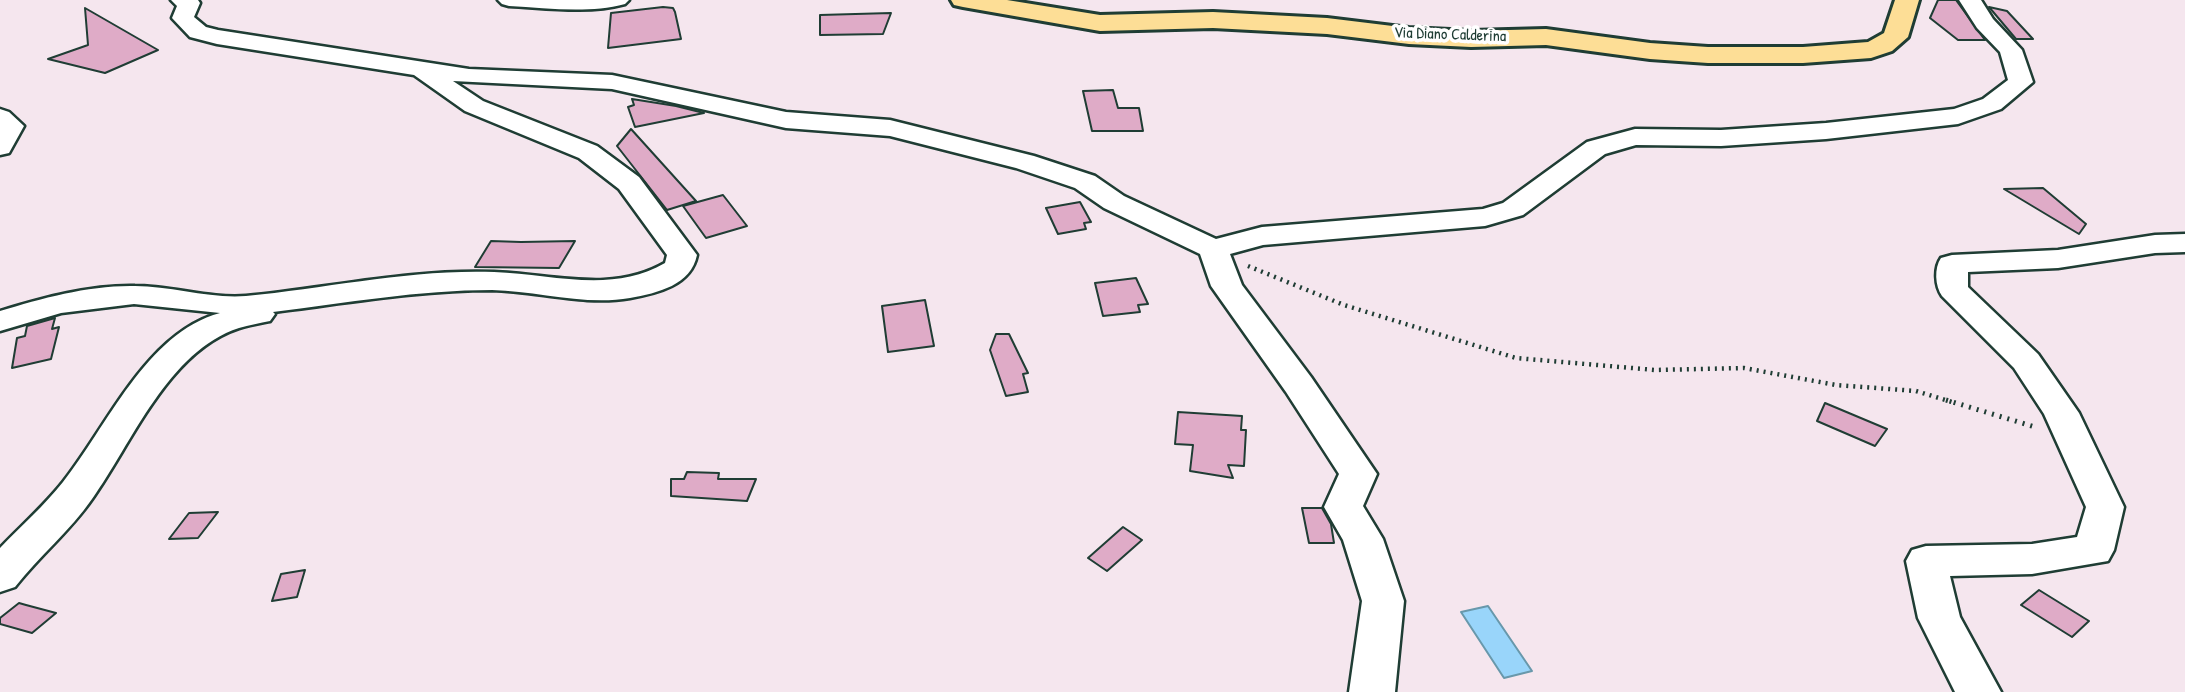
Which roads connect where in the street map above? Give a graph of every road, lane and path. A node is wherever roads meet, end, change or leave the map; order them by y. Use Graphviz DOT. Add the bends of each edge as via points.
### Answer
graph roads {
  1 [pos="182,0"];
  2 [pos="509,0"];
  3 [pos="618,0"];
  4 [pos="963,0"];
  5 [pos="1907,0"];
  6 [pos="1970,0"];
  7 [pos="419,69"];
  8 [pos="0,117"];
  9 [pos="0,147"];
  10 [pos="2185,243"];
  11 [pos="1213,249"];
  12 [pos="328,296"];
  13 [pos="0,321"];
  14 [pos="2072,438"];
  15 [pos="0,576"];
  16 [pos="1372,692"];
  17 [pos="1978,692"];
  1 -- 7 [label="street" via="189,4 183,18 198,32"];
  2 -- 3 [label="street" via="586,4"];
  4 -- 5 [label="main road, Via Diano Calderina" via="1100,23 1213,20 1446,38 1546,37 1650,51 1756,56 1887,46 1900,32"];
  6 -- 11 [label="street" via="2011,50 2021,82 1992,104 1958,116 1734,137 1634,136 1596,148 1513,209 1485,217 1262,236"];
  7 -- 11 [label="street" via="469,76 612,82 786,120 890,128 1085,182 1114,202"];
  7 -- 12 [label="street" via="474,106 589,152 629,183 682,256 679,268 657,281 628,289 494,281 428,283"];
  8 -- 9 [label="street" via="11,126"];
  10 -- 14 [label="street" via="2058,259 1952,264 1953,289 2026,361"];
  11 -- 14 [label="path" via="1344,305 1516,358 1655,370 1744,368 1836,385 1916,391"];
  11 -- 16 [label="street" via="1227,286 1358,474 1343,507 1363,539 1383,601"];
  12 -- 13 [label="street" via="242,306 134,295 58,304"];
  12 -- 15 [label="street" via="274,313 239,316 212,327 173,356 151,381 77,492"];
  14 -- 17 [label="street" via="2105,508 2094,550 2032,559 1926,561 1939,618"];
}
